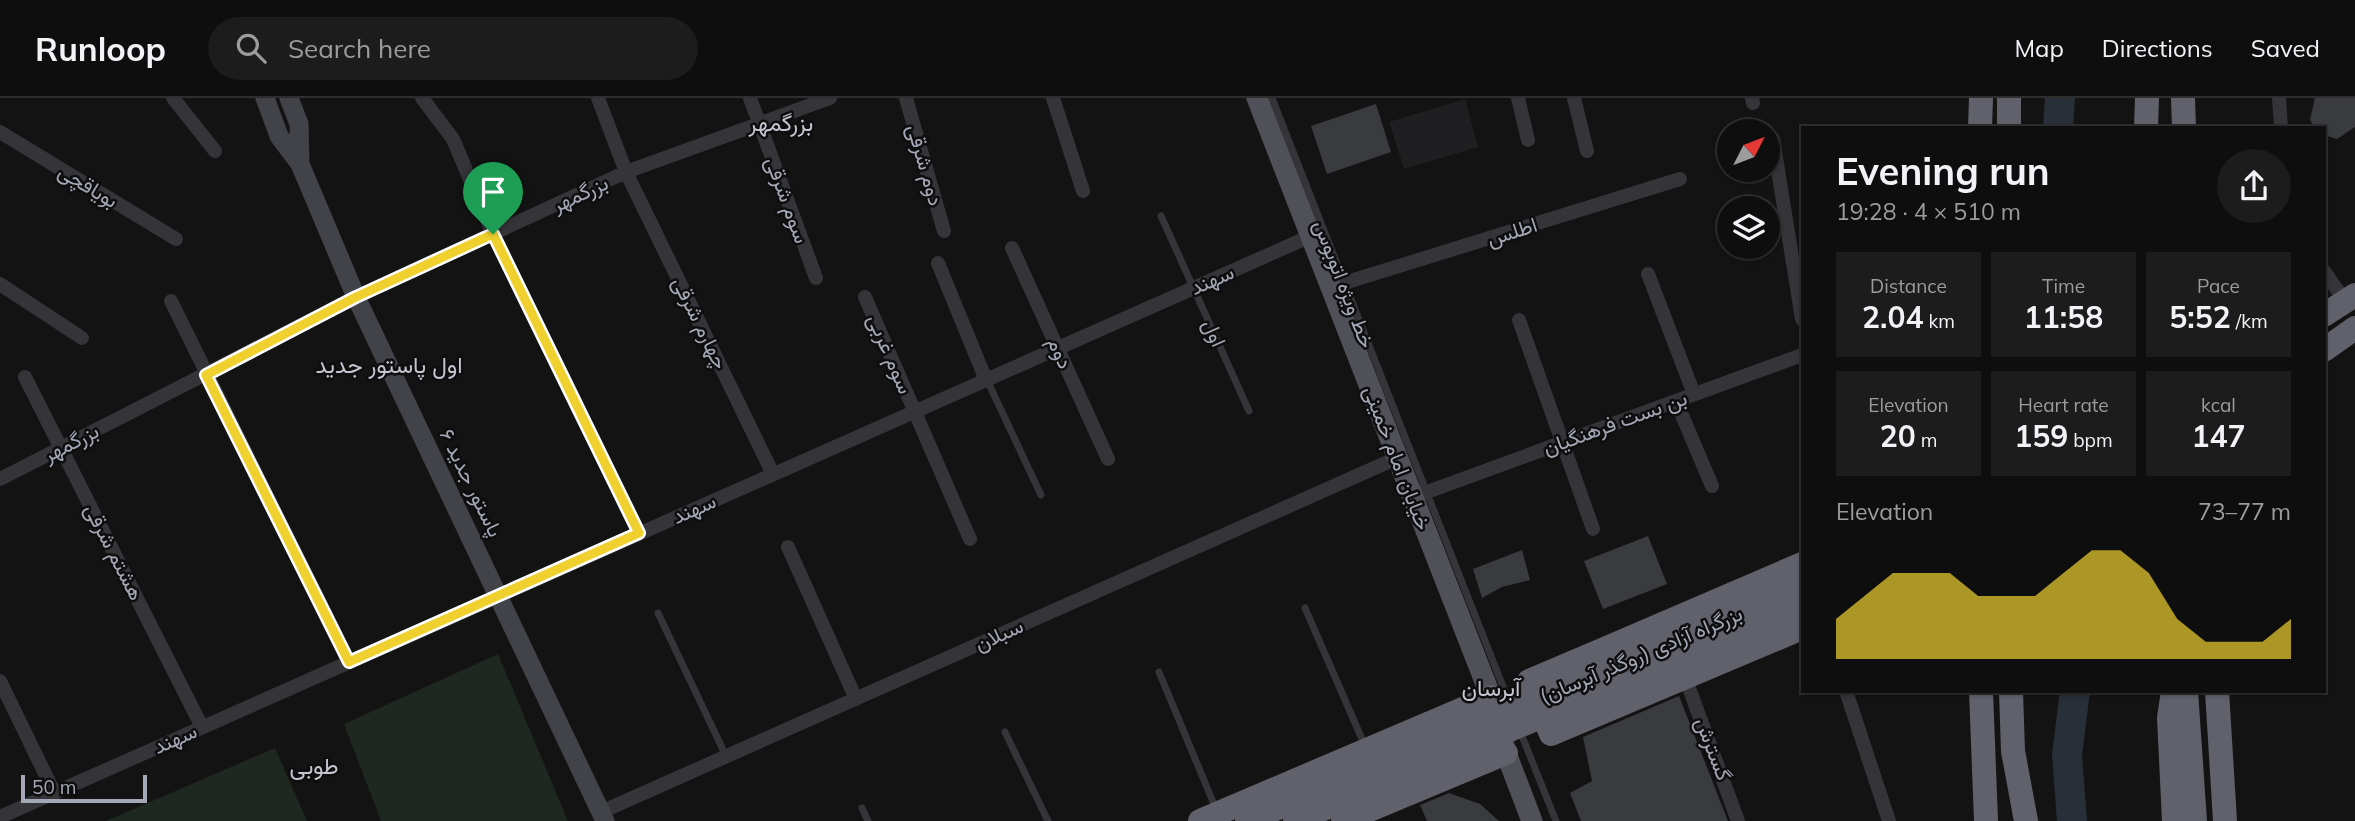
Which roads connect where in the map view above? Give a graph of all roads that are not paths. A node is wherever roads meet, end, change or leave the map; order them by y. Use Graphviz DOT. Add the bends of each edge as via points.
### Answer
graph roads {
  1 [pos="173,98"];
  2 [pos="265,98"];
  3 [pos="289,98"];
  4 [pos="422,98"];
  5 [pos="598,98"];
  6 [pos="750,98"];
  7 [pos="830,98"];
  8 [pos="906,98"];
  9 [pos="1053,98"];
  10 [pos="1257,98"];
  11 [pos="1272,98"];
  12 [pos="1518,98"];
  13 [pos="1574,98"];
  14 [pos="1981,98"];
  15 [pos="2009,98"];
  16 [pos="2147,98"];
  17 [pos="2183,98"];
  18 [pos="2279,98"];
  19 [pos="758,122"];
  20 [pos="1980,126"];
  21 [pos="2009,126"];
  22 [pos="2147,126"];
  23 [pos="2184,126"];
  24 [pos="2281,126"];
  25 [pos="0,132"];
  26 [pos="1528,141"];
  27 [pos="1587,150"];
  28 [pos="215,151"];
  29 [pos="300,164"];
  30 [pos="626,172"];
  31 [pos="1680,179"];
  32 [pos="1780,182"];
  33 [pos="1083,191"];
  34 [pos="1161,216"];
  35 [pos="944,232"];
  36 [pos="493,234"];
  37 [pos="1311,236"];
  38 [pos="176,239"];
  39 [pos="1012,247"];
  40 [pos="938,264"];
  41 [pos="2326,273"];
  42 [pos="1648,274"];
  43 [pos="816,278"];
  44 [pos="0,284"];
  45 [pos="1337,286"];
  46 [pos="1194,288"];
  47 [pos="356,297"];
  48 [pos="865,297"];
  49 [pos="2350,298"];
  50 [pos="171,301"];
  51 [pos="1801,313"];
  52 [pos="2326,314"];
  53 [pos="1519,320"];
  54 [pos="2355,328"];
  55 [pos="82,338"];
  56 [pos="1058,348"];
  57 [pos="2326,349"];
  58 [pos="1801,355"];
  59 [pos="206,375"];
  60 [pos="25,377"];
  61 [pos="986,380"];
  62 [pos="1694,394"];
  63 [pos="1676,401"];
  64 [pos="915,411"];
  65 [pos="1249,411"];
  66 [pos="1562,443"];
  67 [pos="62,448"];
  68 [pos="1397,458"];
  69 [pos="1108,459"];
  70 [pos="774,474"];
  71 [pos="0,479"];
  72 [pos="1712,486"];
  73 [pos="1419,493"];
  74 [pos="1041,495"];
  75 [pos="1593,529"];
  76 [pos="639,533"];
  77 [pos="970,539"];
  78 [pos="788,547"];
  79 [pos="1801,564"];
  80 [pos="1801,587"];
  81 [pos="500,595"];
  82 [pos="1801,606"];
  83 [pos="1305,608"];
  84 [pos="658,613"];
  85 [pos="1801,628"];
  86 [pos="1609,647"];
  87 [pos="349,662"];
  88 [pos="1159,672"];
  89 [pos="1685,677"];
  90 [pos="0,681"];
  91 [pos="1847,693"];
  92 [pos="1980,693"];
  93 [pos="2011,693"];
  94 [pos="2172,693"];
  95 [pos="2186,693"];
  96 [pos="2217,693"];
  97 [pos="1490,697"];
  98 [pos="856,699"];
  99 [pos="1626,702"];
  100 [pos="202,727"];
  101 [pos="1005,732"];
  102 [pos="1367,750"];
  103 [pos="1506,753"];
  104 [pos="726,756"];
  105 [pos="1300,778"];
  106 [pos="54,792"];
  107 [pos="862,808"];
  108 [pos="603,816"];
  109 [pos="0,817"];
  110 [pos="1209,817"];
  111 [pos="1342,820"];
  112 [pos="868,821"];
  113 [pos="1048,821"];
  114 [pos="1247,821"];
  115 [pos="1295,821"];
  116 [pos="1532,821"];
  117 [pos="1556,821"];
  118 [pos="1738,821"];
  119 [pos="1889,821"];
  120 [pos="1986,821"];
  121 [pos="2026,821"];
  122 [pos="2174,821"];
  123 [pos="2195,821"];
  124 [pos="2225,821"];
  1 -- 28 [label="street"];
  2 -- 29 [label="main road, پاستور جدید ۶" via="279,136"];
  3 -- 29 [label="main road, پاستور جدید ۶" via="299,124"];
  4 -- 36 [label="street" via="453,139"];
  5 -- 30 [label="street, چهارم شرقی"];
  6 -- 19 [label="street"];
  7 -- 19 [label="street, بزرگمهر"];
  8 -- 35 [label="street, دوم شرقی"];
  9 -- 33 [label="street"];
  10 -- 37 [label="main road, خیابان امام خمینی"];
  11 -- 45 [label="lane, خط ویژه اتوبوس"];
  12 -- 26 [label="street"];
  13 -- 27 [label="street"];
  14 -- 20 [label="highway"];
  15 -- 21 [label="highway"];
  16 -- 22 [label="highway"];
  17 -- 23 [label="highway"];
  18 -- 24 [label="street"];
  19 -- 30 [label="street, بزرگمهر"];
  19 -- 43 [label="street, سوم شرقی"];
  25 -- 38 [label="street, بویاقچی"];
  29 -- 47 [label="main road, پاستور جدید ۶"];
  30 -- 36 [label="street, بزرگمهر"];
  30 -- 70 [label="street, چهارم شرقی"];
  31 -- 45 [label="street, اطلس"];
  32 -- 51 [label="street"];
  34 -- 46 [label="lane, اول"];
  36 -- 47 [label="street, بزرگمهر"];
  36 -- 76 [label="street"];
  37 -- 45 [label="main road, خیابان امام خمینی"];
  37 -- 46 [label="street, سهند"];
  39 -- 56 [label="street, دوم"];
  40 -- 61 [label="street"];
  41 -- 49 [label="street"];
  42 -- 62 [label="street"];
  44 -- 55 [label="street"];
  45 -- 68 [label="main road, خیابان امام خمینی"];
  45 -- 73 [label="lane, خط ویژه اتوبوس"];
  46 -- 56 [label="street, سهند"];
  46 -- 65 [label="lane, اول"];
  47 -- 59 [label="street, بزرگمهر"];
  47 -- 81 [label="main road, پاستور جدید ۶"];
  48 -- 64 [label="street, سوم غربی"];
  49 -- 52 [label="highway"];
  50 -- 59 [label="street"];
  53 -- 66 [label="street"];
  54 -- 57 [label="highway"];
  56 -- 61 [label="street, سهند"];
  56 -- 69 [label="street, دوم"];
  58 -- 62 [label="street, بن بست فرهنگیان"];
  59 -- 67 [label="street, بزرگمهر"];
  59 -- 87 [label="street"];
  60 -- 67 [label="street, هشتم شرقی"];
  61 -- 64 [label="street, سهند"];
  61 -- 74 [label="lane"];
  62 -- 63 [label="street, بن بست فرهنگیان"];
  63 -- 66 [label="street, بن بست فرهنگیان"];
  63 -- 72 [label="street"];
  64 -- 70 [label="street, سهند"];
  64 -- 77 [label="street"];
  66 -- 73 [label="street, بن بست فرهنگیان"];
  66 -- 75 [label="street"];
  67 -- 71 [label="street, بزرگمهر"];
  67 -- 100 [label="street, هشتم شرقی"];
  68 -- 73 [label="main road, خیابان امام خمینی"];
  68 -- 98 [label="street, سبلان"];
  70 -- 76 [label="street, سهند"];
  73 -- 97 [label="main road, خیابان امام خمینی"];
  73 -- 117 [label="lane, خط ویژه اتوبوس"];
  76 -- 81 [label="street, سهند"];
  78 -- 98 [label="street"];
  79 -- 86 [label="highway"];
  80 -- 114 [label="highway, بزرگراه آزادی (روگذر آبرسان), bridge"];
  81 -- 87 [label="street, سهند"];
  81 -- 108 [label="main road, پاستور جدید ۶"];
  82 -- 115 [label="highway, بزرگراه آزادی (روگذر آبرسان), bridge"];
  83 -- 102 [label="lane"];
  84 -- 104 [label="lane"];
  85 -- 89 [label="highway"];
  86 -- 99 [label="highway" via="1595,662 1598,680 1608,701"];
  86 -- 99 [label="highway" via="1529,681 1551,734"];
  87 -- 100 [label="street, سهند"];
  88 -- 110 [label="lane"];
  89 -- 99 [label="highway"];
  89 -- 118 [label="street, گسترش"];
  90 -- 106 [label="street"];
  91 -- 119 [label="street"];
  92 -- 120 [label="highway"];
  93 -- 121 [label="highway" via="2013,751"];
  94 -- 122 [label="highway"];
  95 -- 123 [label="highway"];
  96 -- 124 [label="highway"];
  97 -- 102 [label="highway"];
  97 -- 103 [label="main road, خیابان امام خمینی"];
  98 -- 104 [label="street, سبلان"];
  100 -- 106 [label="street, سهند"];
  101 -- 113 [label="lane"];
  102 -- 105 [label="highway"];
  103 -- 111 [label="highway"];
  103 -- 116 [label="main road, خیابان امام خمینی"];
  104 -- 108 [label="street, سبلان"];
  105 -- 110 [label="highway"];
  105 -- 111 [label="highway" via="1317,783"];
  106 -- 109 [label="street, سهند"];
  107 -- 112 [label="lane"];
}
